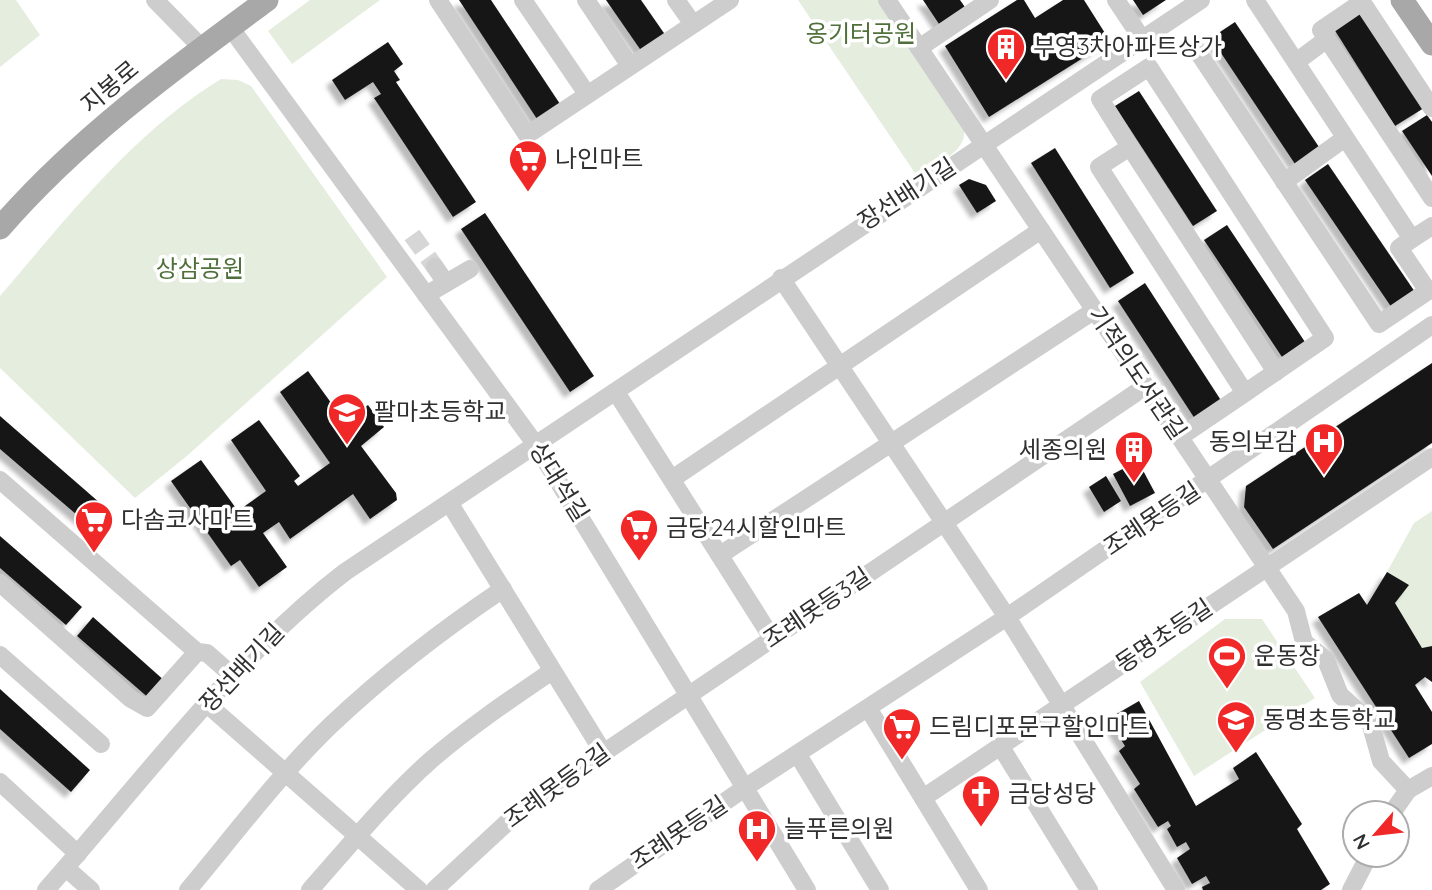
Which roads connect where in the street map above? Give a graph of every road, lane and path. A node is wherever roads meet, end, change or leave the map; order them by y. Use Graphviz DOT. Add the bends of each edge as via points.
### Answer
graph roads {
  1 [pos="155,0"];
  2 [pos="267,0"];
  3 [pos="438,0"];
  4 [pos="523,0"];
  5 [pos="586,0"];
  6 [pos="676,0"];
  7 [pos="730,0"];
  8 [pos="887,0"];
  9 [pos="989,0"];
  10 [pos="1116,0"];
  11 [pos="1201,0"];
  12 [pos="1255,0"];
  13 [pos="1402,0"];
  14 [pos="693,24"];
  15 [pos="230,27"];
  16 [pos="1142,39"];
  17 [pos="1327,39"];
  18 [pos="1432,44"];
  19 [pos="202,48"];
  20 [pos="919,48"];
  21 [pos="1196,49"];
  22 [pos="1296,62"];
  23 [pos="630,66"];
  24 [pos="587,94"];
  25 [pos="1432,108"];
  26 [pos="1346,138"];
  27 [pos="983,145"];
  28 [pos="1130,147"];
  29 [pos="1284,181"];
  30 [pos="1432,198"];
  31 [pos="1432,226"];
  32 [pos="0,228"];
  33 [pos="1041,230"];
  34 [pos="1412,239"];
  35 [pos="435,267"];
  36 [pos="470,269"];
  37 [pos="781,278"];
  38 [pos="446,283"];
  39 [pos="426,295"];
  40 [pos="1094,310"];
  41 [pos="1432,325"];
  42 [pos="840,366"];
  43 [pos="1276,372"];
  44 [pos="1146,386"];
  45 [pos="616,391"];
  46 [pos="1245,393"];
  47 [pos="1180,437"];
  48 [pos="891,443"];
  49 [pos="536,445"];
  50 [pos="1432,457"];
  51 [pos="672,479"];
  52 [pos="0,480"];
  53 [pos="1208,480"];
  54 [pos="450,504"];
  55 [pos="944,522"];
  56 [pos="720,555"];
  57 [pos="1265,566"];
  58 [pos="0,583"];
  59 [pos="503,589"];
  60 [pos="1007,617"];
  61 [pos="772,638"];
  62 [pos="197,652"];
  63 [pos="0,655"];
  64 [pos="552,671"];
  65 [pos="233,676"];
  66 [pos="689,694"];
  67 [pos="208,705"];
  68 [pos="1062,705"];
  69 [pos="868,708"];
  70 [pos="101,744"];
  71 [pos="1001,747"];
  72 [pos="603,752"];
  73 [pos="798,755"];
  74 [pos="286,774"];
  75 [pos="1432,776"];
  76 [pos="0,782"];
  77 [pos="746,787"];
  78 [pos="1408,790"];
  79 [pos="923,798"];
  80 [pos="1402,799"];
  81 [pos="357,836"];
  82 [pos="72,861"];
  83 [pos="1362,869"];
  84 [pos="46,890"];
  85 [pos="91,890"];
  86 [pos="188,890"];
  87 [pos="310,890"];
  88 [pos="419,890"];
  89 [pos="434,890"];
  90 [pos="598,890"];
  91 [pos="807,890"];
  92 [pos="880,890"];
  93 [pos="979,890"];
  94 [pos="1089,890"];
  95 [pos="1177,890"];
  96 [pos="1351,890"];
  1 -- 19 [label="street"];
  2 -- 15 [label="main road, 지봉로"];
  3 -- 24 [label="street" via="527,135"];
  4 -- 24 [label="street"];
  5 -- 23 [label="street"];
  6 -- 14 [label="street"];
  7 -- 14 [label="street"];
  8 -- 20 [label="street, 기적의도서관길"];
  9 -- 20 [label="street"];
  10 -- 16 [label="street"];
  11 -- 16 [label="street, 장선배기길"];
  12 -- 22 [label="street"];
  13 -- 18 [label="main road"];
  14 -- 23 [label="street"];
  15 -- 19 [label="main road, 지봉로"];
  15 -- 39 [label="street, 상대석길"];
  16 -- 27 [label="street, 장선배기길"];
  17 -- 22 [label="street"];
  17 -- 25 [label="street" via="1321,30 1362,2"];
  17 -- 30 [label="street"];
  19 -- 32 [label="main road, 지봉로" via="84,143"];
  20 -- 27 [label="street, 기적의도서관길"];
  21 -- 29 [label="street"];
  22 -- 26 [label="street"];
  23 -- 24 [label="street"];
  26 -- 29 [label="street"];
  26 -- 34 [label="street"];
  27 -- 33 [label="street, 기적의도서관길"];
  27 -- 37 [label="street, 장선배기길"];
  28 -- 43 [label="street"];
  28 -- 43 [label="street" via="1100,99 1149,67 1325,338"];
  28 -- 46 [label="street" via="1099,167"];
  29 -- 34 [label="street" via="1379,324 1428,291 1399,248"];
  31 -- 34 [label="street"];
  33 -- 40 [label="street, 기적의도서관길"];
  33 -- 42 [label="street"];
  35 -- 38 [label="street"];
  36 -- 38 [label="street"];
  37 -- 42 [label="street"];
  37 -- 45 [label="street, 장선배기길"];
  38 -- 39 [label="street"];
  39 -- 49 [label="street, 상대석길"];
  40 -- 44 [label="street, 기적의도서관길"];
  40 -- 48 [label="street"];
  41 -- 53 [label="street, 조례못등길"];
  42 -- 48 [label="street"];
  42 -- 51 [label="street"];
  43 -- 46 [label="street"];
  44 -- 47 [label="street, 기적의도서관길"];
  44 -- 55 [label="street, 조례못등3길"];
  45 -- 49 [label="street, 장선배기길"];
  45 -- 51 [label="street"];
  46 -- 47 [label="street"];
  47 -- 53 [label="street, 기적의도서관길"];
  48 -- 55 [label="street"];
  48 -- 56 [label="street"];
  49 -- 54 [label="street, 장선배기길"];
  49 -- 66 [label="street, 상대석길"];
  50 -- 57 [label="street, 동명초등길"];
  51 -- 56 [label="street"];
  52 -- 62 [label="street"];
  53 -- 57 [label="street, 기적의도서관길"];
  53 -- 60 [label="street, 조례못등길"];
  54 -- 59 [label="street"];
  54 -- 65 [label="street, 장선배기길" via="304,604"];
  55 -- 60 [label="street"];
  55 -- 61 [label="street, 조례못등3길"];
  56 -- 61 [label="street"];
  57 -- 68 [label="street, 동명초등길"];
  57 -- 78 [label="street, 기적의도서관길" via="1296,611 1304,642 1326,660 1340,695 1367,719 1381,761"];
  58 -- 62 [label="street" via="131,699 147,708"];
  59 -- 64 [label="street"];
  59 -- 74 [label="street" via="388,673"];
  60 -- 68 [label="street"];
  60 -- 69 [label="street, 조례못등길"];
  61 -- 66 [label="street, 조례못등3길"];
  62 -- 65 [label="street" via="207,653"];
  63 -- 70 [label="street"];
  64 -- 72 [label="street"];
  64 -- 81 [label="street" via="489,713 430,761"];
  65 -- 67 [label="street, 장선배기길"];
  66 -- 72 [label="street, 조례못등2길"];
  66 -- 77 [label="street, 상대석길"];
  67 -- 74 [label="street"];
  67 -- 82 [label="street, 장선배기길"];
  68 -- 71 [label="street, 동명초등길"];
  68 -- 95 [label="street"];
  69 -- 73 [label="street, 조례못등길"];
  69 -- 79 [label="street"];
  71 -- 79 [label="street, 동명초등길"];
  71 -- 94 [label="street"];
  72 -- 89 [label="street, 조례못등2길" via="525,806"];
  73 -- 77 [label="street, 조례못등길"];
  73 -- 92 [label="street"];
  74 -- 81 [label="street"];
  74 -- 86 [label="street"];
  75 -- 78 [label="street"];
  76 -- 82 [label="street"];
  77 -- 90 [label="street, 조례못등길"];
  77 -- 91 [label="street, 상대석길"];
  78 -- 80 [label="street"];
  79 -- 93 [label="street"];
  81 -- 87 [label="street"];
  81 -- 88 [label="street"];
  82 -- 84 [label="street, 장선배기길"];
  82 -- 85 [label="street"];
  83 -- 96 [label="street"];
}
